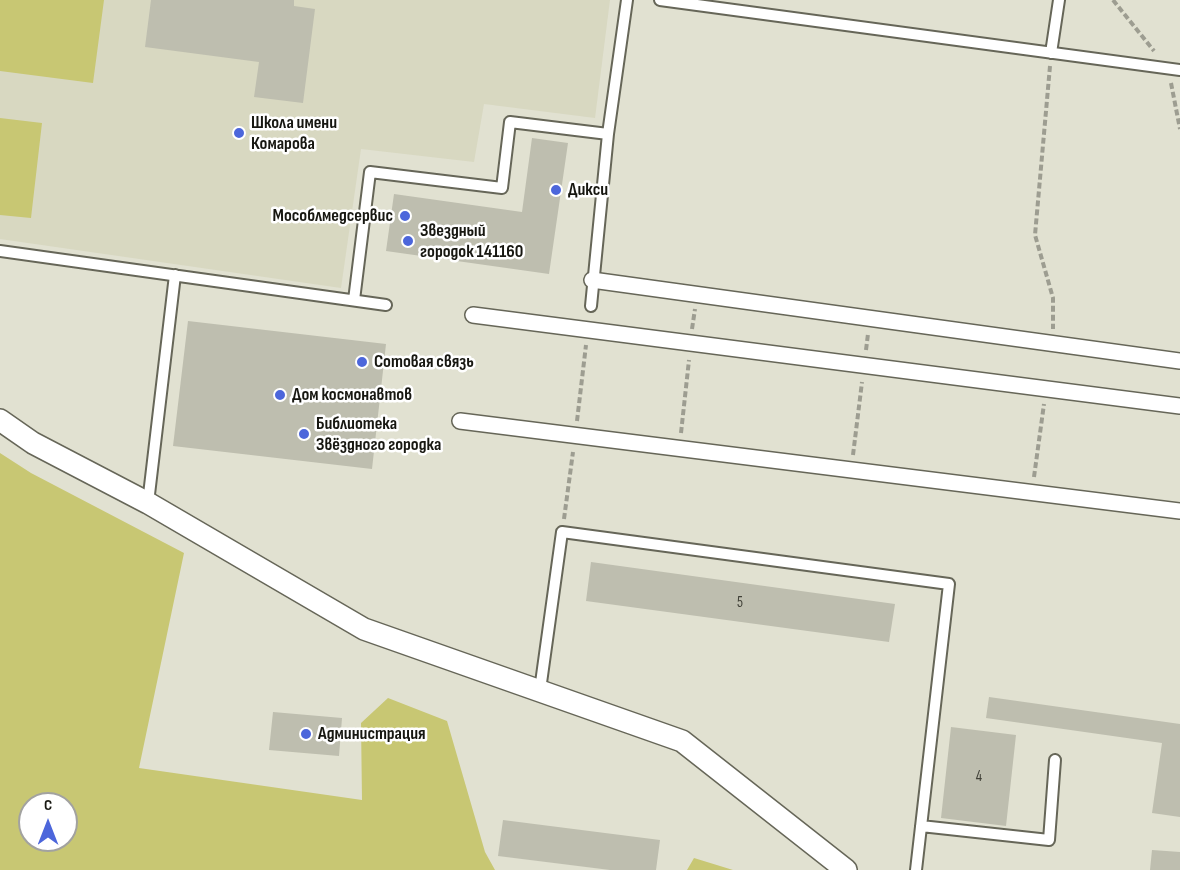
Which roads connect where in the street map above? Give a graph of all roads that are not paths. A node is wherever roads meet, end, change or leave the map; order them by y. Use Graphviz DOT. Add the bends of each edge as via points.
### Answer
graph roads {
  1 [pos="627,0"];
  2 [pos="660,0"];
  3 [pos="1059,0"];
  4 [pos="1051,53"];
  5 [pos="1180,70"];
  6 [pos="608,134"];
  7 [pos="0,251"];
  8 [pos="175,275"];
  9 [pos="592,280"];
  10 [pos="354,300"];
  11 [pos="386,305"];
  12 [pos="591,306"];
  13 [pos="473,315"];
  14 [pos="1180,361"];
  15 [pos="1180,406"];
  16 [pos="0,420"];
  17 [pos="460,421"];
  18 [pos="148,503"];
  19 [pos="1180,511"];
  20 [pos="540,690"];
  21 [pos="1055,760"];
  22 [pos="921,826"];
  23 [pos="846,870"];
  24 [pos="916,870"];
  1 -- 6 [label="lane"];
  2 -- 4 [label="lane"];
  3 -- 4 [label="lane"];
  4 -- 5 [label="lane"];
  6 -- 9 [label="lane"];
  6 -- 10 [label="lane" via="510,122 502,188 370,172"];
  7 -- 8 [label="lane" via="105,260"];
  8 -- 10 [label="lane"];
  8 -- 18 [label="lane"];
  9 -- 12 [label="lane"];
  9 -- 14 [label="street"];
  10 -- 11 [label="lane"];
  13 -- 15 [label="street"];
  16 -- 18 [label="street" via="33,443"];
  17 -- 19 [label="street"];
  18 -- 20 [label="street" via="364,629"];
  20 -- 22 [label="lane" via="562,532 949,584"];
  20 -- 23 [label="street" via="682,741"];
  21 -- 22 [label="lane" via="1049,840"];
  22 -- 24 [label="lane"];
}
